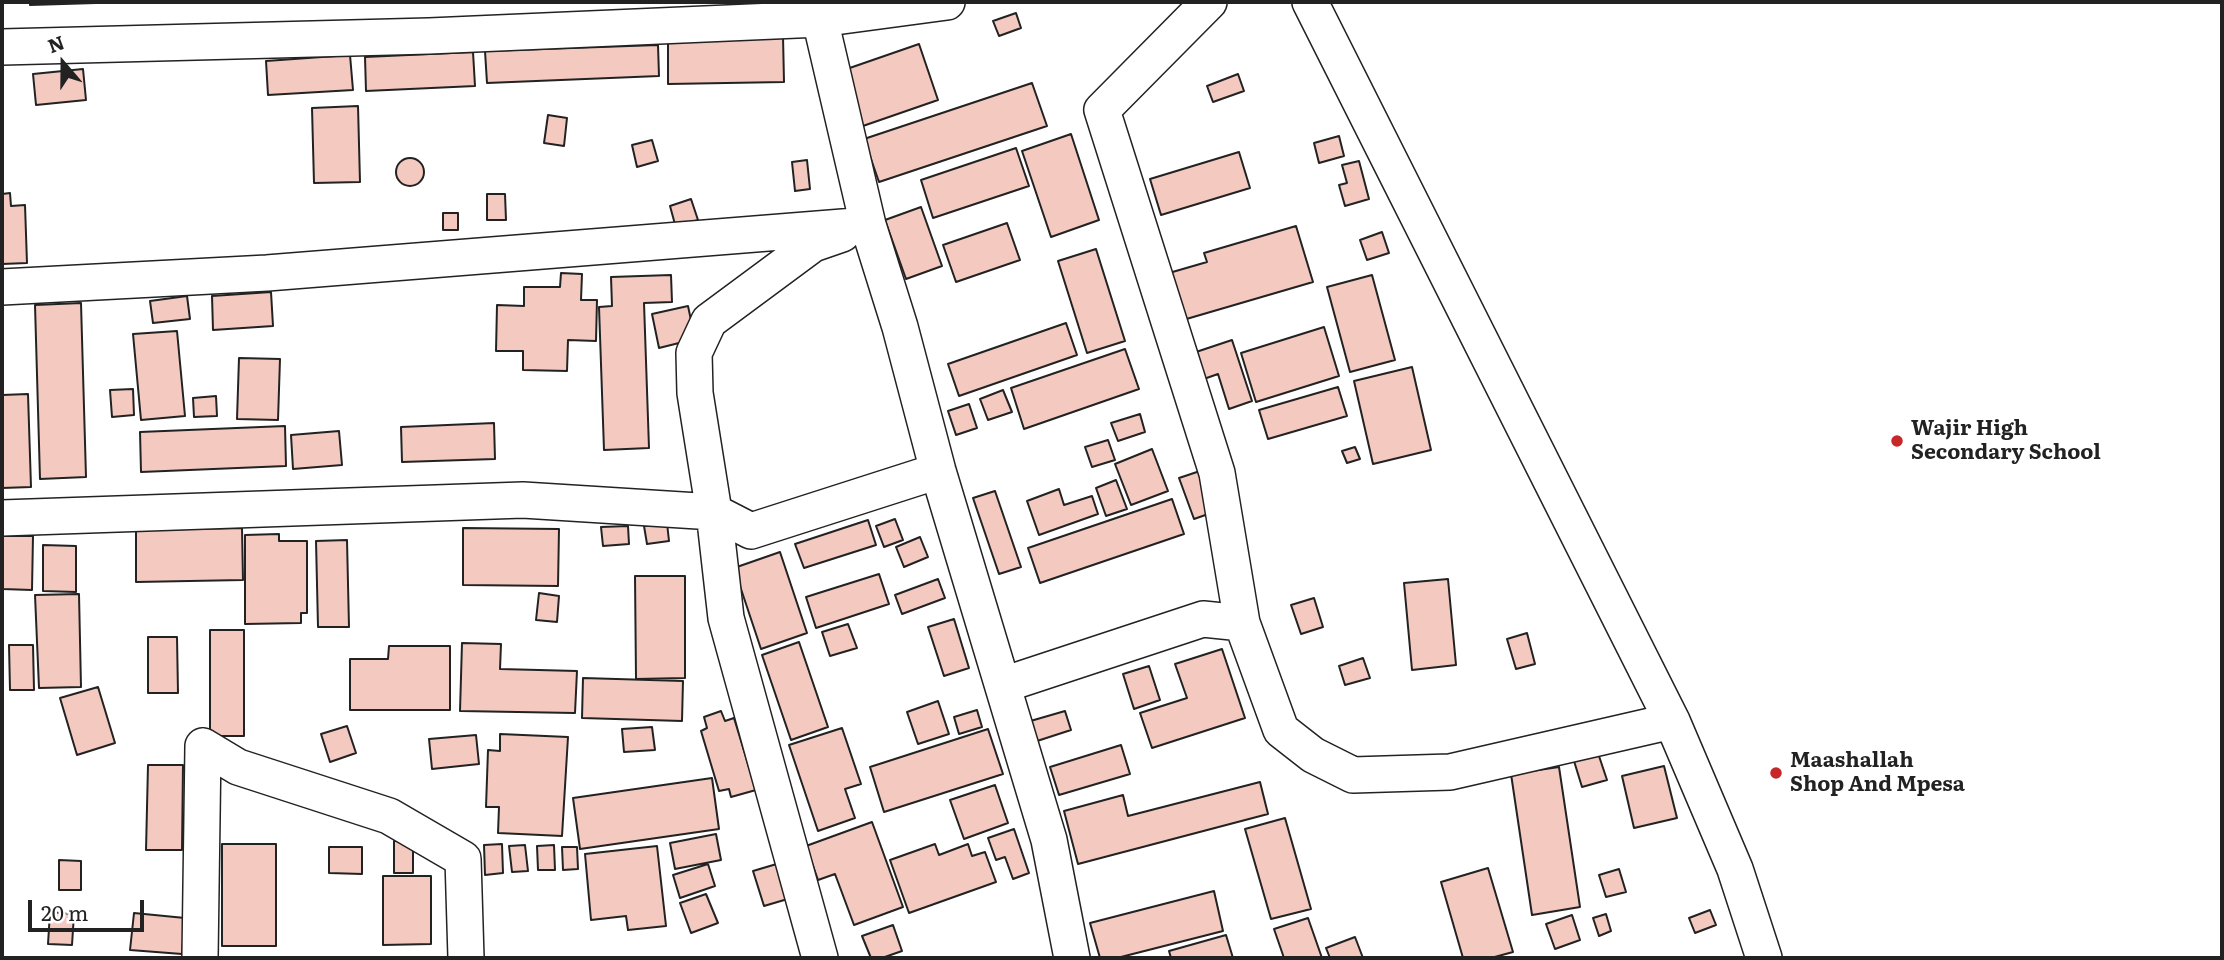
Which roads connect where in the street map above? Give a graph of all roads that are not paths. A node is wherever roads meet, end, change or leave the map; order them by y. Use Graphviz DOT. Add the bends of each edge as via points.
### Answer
graph roads {
  1 [pos="947,2"];
  2 [pos="1209,2"];
  3 [pos="1310,2"];
  4 [pos="820,19"];
  5 [pos="2,47"];
  6 [pos="868,225"];
  7 [pos="2,288"];
  8 [pos="938,471"];
  9 [pos="713,512"];
  10 [pos="2,518"];
  11 [pos="1242,623"];
  12 [pos="1003,685"];
  13 [pos="1672,721"];
  14 [pos="200,958"];
  15 [pos="466,958"];
  16 [pos="820,958"];
  17 [pos="1072,958"];
  18 [pos="1764,958"];
  1 -- 4 [label="street"];
  2 -- 11 [label="street" via="1102,110 1217,473"];
  3 -- 13 [label="street"];
  4 -- 5 [label="street" via="429,36"];
  4 -- 6 [label="street"];
  6 -- 7 [label="street" via="267,273"];
  6 -- 8 [label="street"];
  6 -- 9 [label="street" via="813,244 709,321 694,353 695,393"];
  8 -- 9 [label="street" via="751,531"];
  8 -- 12 [label="street"];
  9 -- 10 [label="street" via="523,500"];
  9 -- 16 [label="street" via="726,618"];
  11 -- 12 [label="street" via="1203,619"];
  11 -- 13 [label="street" via="1281,730 1313,755 1353,775 1450,772"];
  12 -- 17 [label="street" via="1049,840"];
  13 -- 18 [label="street" via="1735,869"];
  14 -- 15 [label="street" via="203,746 238,767 389,816 463,859"];
}
